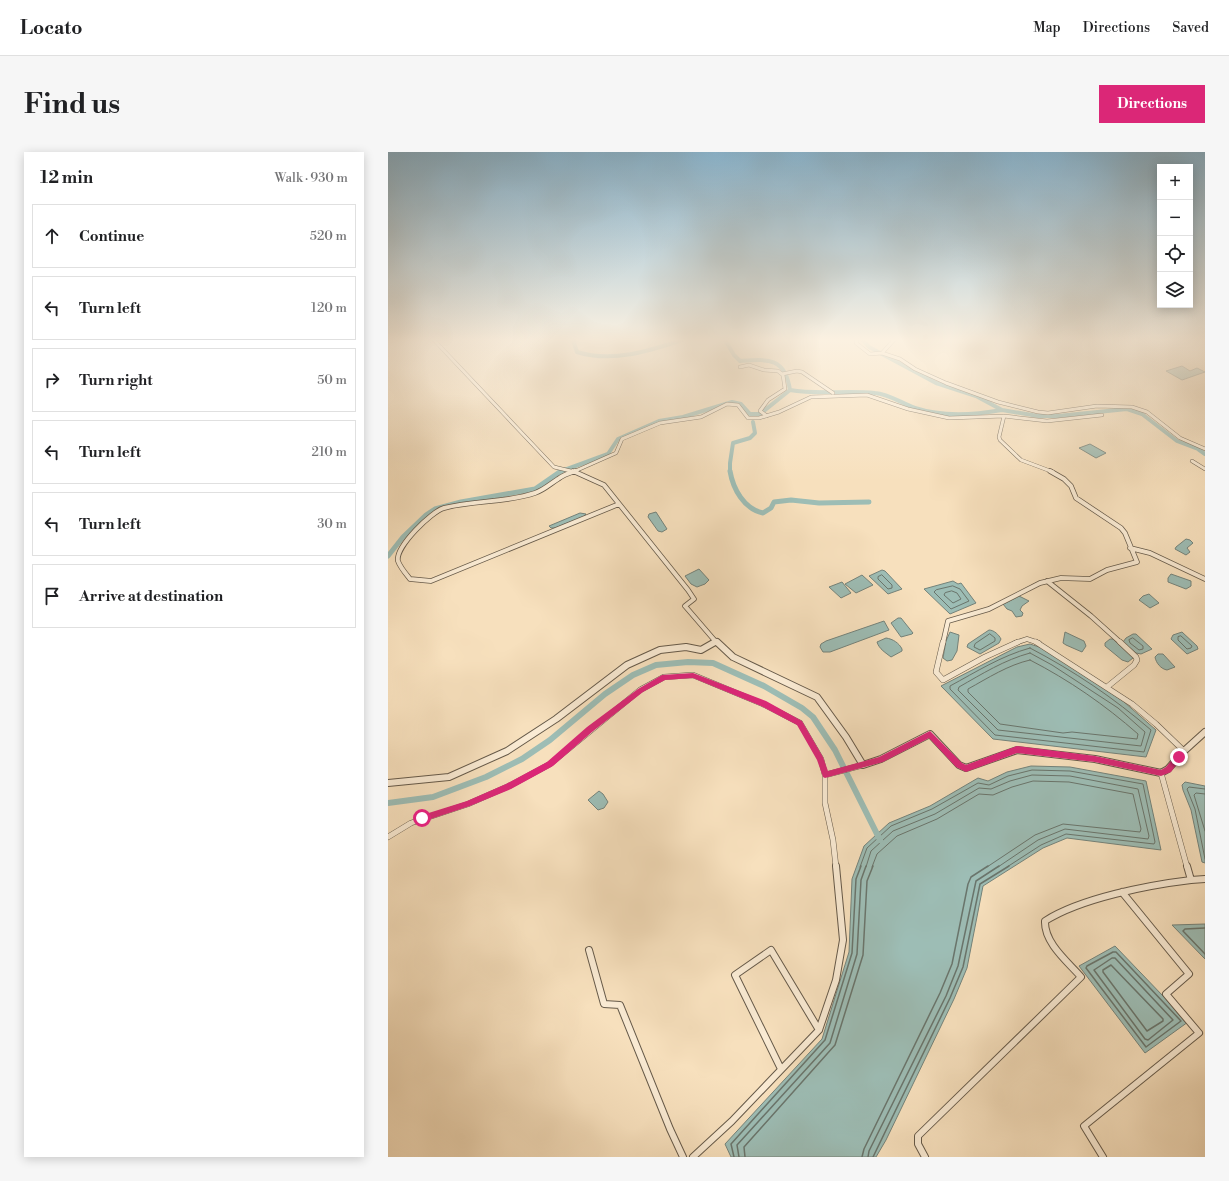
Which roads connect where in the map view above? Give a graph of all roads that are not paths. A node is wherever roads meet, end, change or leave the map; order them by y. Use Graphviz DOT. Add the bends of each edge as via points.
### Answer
graph roads {
  1 [pos="478,387"];
  2 [pos="785,387"];
  3 [pos="825,387"];
  4 [pos="957,387"];
  5 [pos="834,393"];
  6 [pos="1048,413"];
  7 [pos="1102,415"];
  8 [pos="767,416"];
  9 [pos="1004,416"];
  10 [pos="1054,420"];
  11 [pos="1205,449"];
  12 [pos="1192,461"];
  13 [pos="1205,469"];
  14 [pos="572,471"];
  15 [pos="620,504"];
  16 [pos="1130,548"];
  17 [pos="1205,579"];
  18 [pos="1047,581"];
  19 [pos="716,642"];
  20 [pos="1107,687"];
  21 [pos="1205,732"];
  22 [pos="1184,751"];
  23 [pos="863,765"];
  24 [pos="1161,773"];
  25 [pos="825,775"];
  26 [pos="388,783"];
  27 [pos="388,837"];
  28 [pos="1205,879"];
  29 [pos="1191,880"];
  30 [pos="1122,892"];
  31 [pos="589,950"];
  32 [pos="819,1030"];
  33 [pos="781,1069"];
  34 [pos="683,1157"];
  35 [pos="693,1157"];
  36 [pos="925,1157"];
  37 [pos="1103,1157"];
  1 -- 14 [label="street" via="554,467"];
  2 -- 8 [label="street" via="768,400 760,411"];
  3 -- 5 [label="street"];
  4 -- 6 [label="street" via="998,402"];
  6 -- 10 [label="street"];
  6 -- 11 [label="street" via="1097,406 1132,407 1147,412 1180,438"];
  7 -- 10 [label="street"];
  8 -- 9 [label="street" via="810,397 866,395 908,409 949,418"];
  8 -- 14 [label="street" via="748,418 738,405 721,406 701,417 660,424 622,439 616,453"];
  9 -- 10 [label="street"];
  9 -- 16 [label="street" via="1000,440 1021,460 1064,479 1071,486 1076,498 1121,528"];
  12 -- 13 [label="street"];
  14 -- 15 [label="street" via="604,485"];
  14 -- 15 [label="street" via="536,493 512,499 443,508 413,532 398,561 410,579 430,580"];
  15 -- 19 [label="street" via="688,590 694,599 685,606"];
  16 -- 17 [label="street" via="1150,552 1185,572"];
  16 -- 18 [label="street" via="1137,562 1107,570 1090,579 1066,578"];
  18 -- 20 [label="street" via="1136,657 1137,662"];
  18 -- 20 [label="street" via="988,609 948,621 936,672 943,680 996,651 1027,639 1040,644"];
  19 -- 23 [label="street" via="740,660 817,697"];
  19 -- 26 [label="street" via="701,650 660,650 627,665 556,719 507,751 449,777"];
  20 -- 22 [label="street" via="1156,724"];
  21 -- 22 [label="street"];
  22 -- 24 [label="street" via="1168,770"];
  23 -- 24 [label="street" via="881,759 930,734 959,765 966,768 1017,750 1095,759"];
  23 -- 25 [label="street"];
  24 -- 29 [label="street"];
  25 -- 27 [label="street" via="821,759 800,723 763,704 693,675 664,677 640,690 550,764 474,801 411,823"];
  25 -- 32 [label="street" via="825,803 833,840 843,940 836,980"];
  28 -- 29 [label="street"];
  29 -- 30 [label="street"];
  30 -- 36 [label="street" via="1063,912 1045,921 1049,937 1081,977 918,1136 918,1146"];
  30 -- 37 [label="street" via="1189,974 1166,994 1199,1033 1084,1126"];
  31 -- 34 [label="street" via="604,1004 620,1005"];
  32 -- 33 [label="street"];
  32 -- 33 [label="street" via="771,950 735,975"];
  33 -- 35 [label="street" via="732,1121"];
}
